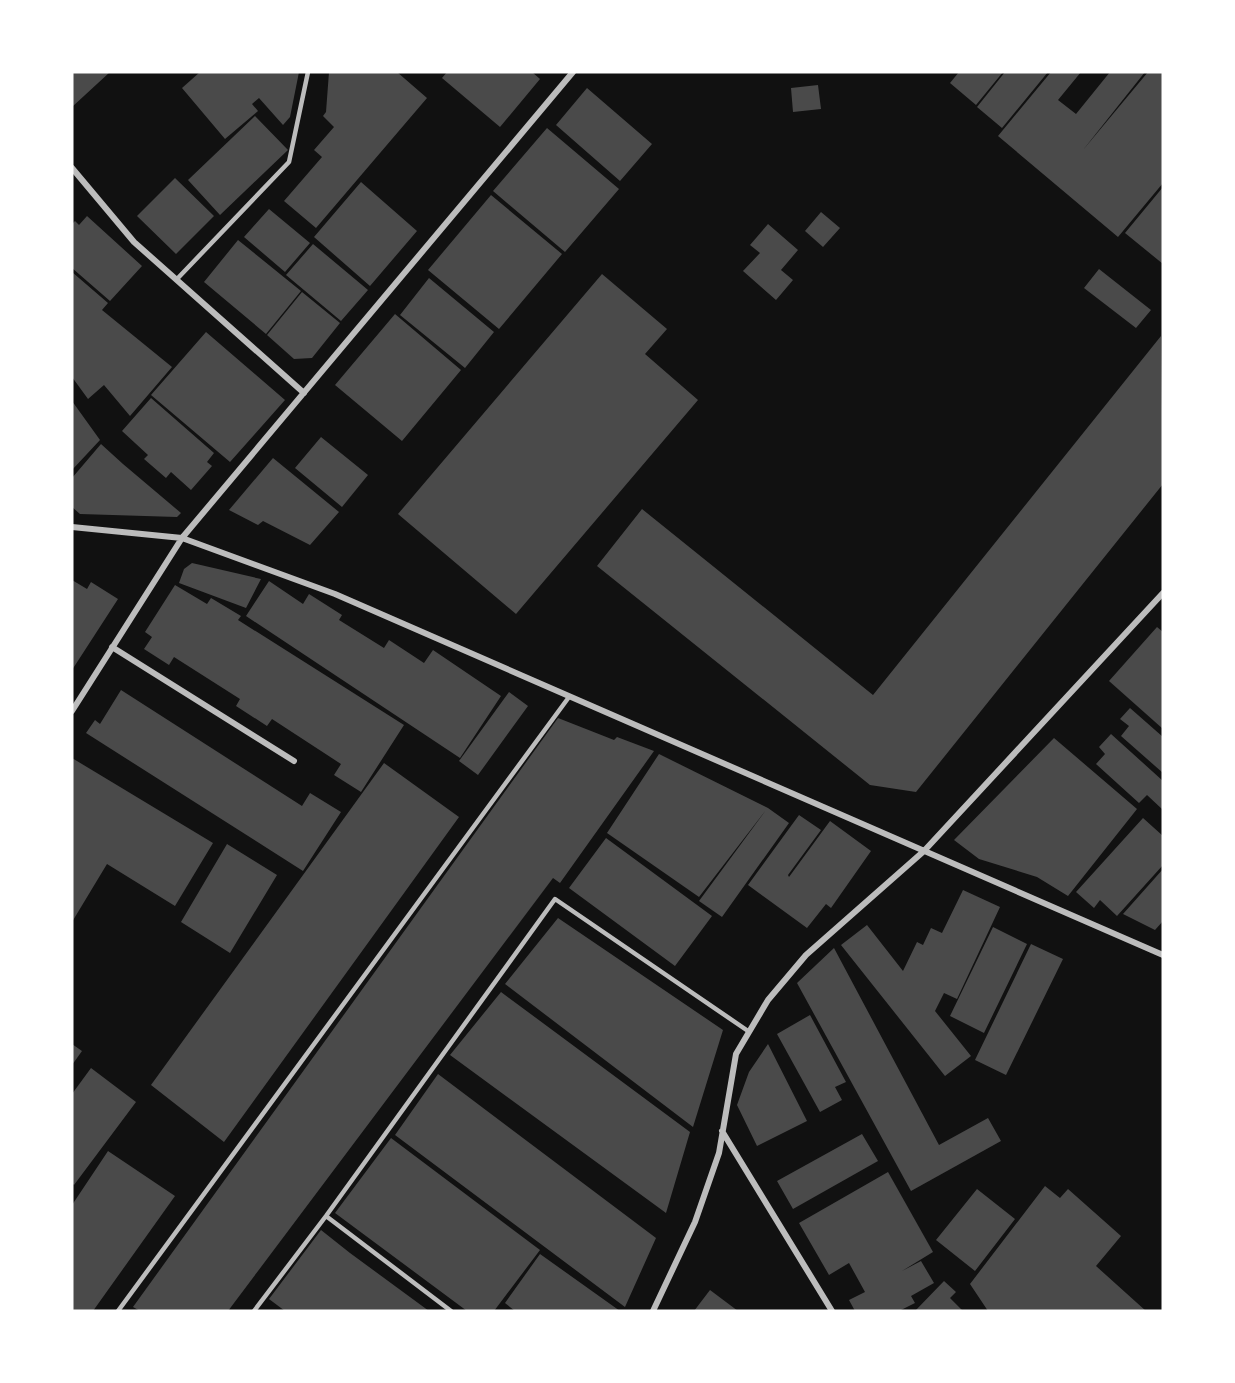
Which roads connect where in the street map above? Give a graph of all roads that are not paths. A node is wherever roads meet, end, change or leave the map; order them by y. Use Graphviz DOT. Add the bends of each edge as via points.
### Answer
graph roads {
  1 [pos="308,72"];
  2 [pos="573,72"];
  3 [pos="72,168"];
  4 [pos="177,279"];
  5 [pos="304,393"];
  6 [pos="72,527"];
  7 [pos="182,538"];
  8 [pos="1163,593"];
  9 [pos="112,647"];
  10 [pos="569,697"];
  11 [pos="72,711"];
  12 [pos="294,761"];
  13 [pos="924,850"];
  14 [pos="1163,955"];
  15 [pos="748,1031"];
  16 [pos="722,1131"];
  17 [pos="326,1216"];
  18 [pos="118,1311"];
  19 [pos="254,1311"];
  20 [pos="451,1311"];
  21 [pos="653,1311"];
  22 [pos="832,1311"];
  1 -- 4 [label="lane" via="289,162"];
  2 -- 5 [label="street"];
  3 -- 4 [label="street" via="134,242"];
  4 -- 5 [label="street"];
  5 -- 7 [label="street"];
  6 -- 7 [label="street"];
  7 -- 9 [label="street"];
  7 -- 10 [label="street" via="335,594"];
  8 -- 13 [label="street"];
  9 -- 11 [label="street"];
  9 -- 12 [label="street"];
  10 -- 13 [label="street"];
  10 -- 18 [label="lane"];
  13 -- 14 [label="street"];
  13 -- 15 [label="street" via="806,956 768,1000"];
  15 -- 16 [label="street" via="735,1054"];
  15 -- 17 [label="lane" via="555,899"];
  16 -- 21 [label="street" via="695,1222"];
  16 -- 22 [label="street"];
  17 -- 19 [label="lane"];
  17 -- 20 [label="lane"];
}
